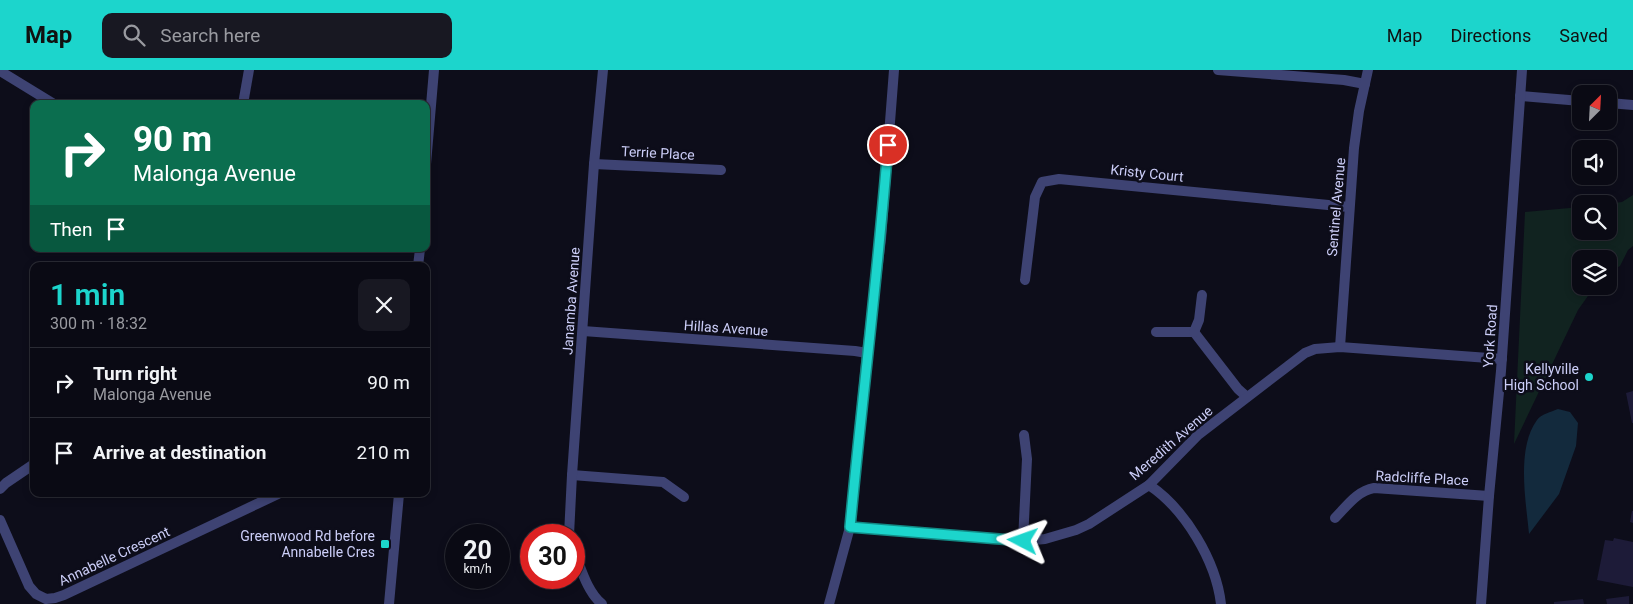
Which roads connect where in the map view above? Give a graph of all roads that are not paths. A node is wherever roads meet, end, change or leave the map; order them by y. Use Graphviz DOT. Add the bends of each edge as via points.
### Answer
graph roads {
  1 [pos="249,70"];
  2 [pos="434,70"];
  3 [pos="603,70"];
  4 [pos="894,70"];
  5 [pos="1218,70"];
  6 [pos="1368,70"];
  7 [pos="1522,70"];
  8 [pos="0,71"];
  9 [pos="1364,84"];
  10 [pos="1520,96"];
  11 [pos="47,100"];
  12 [pos="244,100"];
  13 [pos="1572,100"];
  14 [pos="1618,104"];
  15 [pos="1633,105"];
  16 [pos="430,117"];
  17 [pos="594,164"];
  18 [pos="721,170"];
  19 [pos="1349,207"];
  20 [pos="1025,280"];
  21 [pos="1202,295"];
  22 [pos="583,332"];
  23 [pos="1156,332"];
  24 [pos="1194,332"];
  25 [pos="1340,346"];
  26 [pos="867,353"];
  27 [pos="1502,359"];
  28 [pos="1247,397"];
  29 [pos="1024,435"];
  30 [pos="30,467"];
  31 [pos="572,475"];
  32 [pos="1149,485"];
  33 [pos="0,489"];
  34 [pos="1489,496"];
  35 [pos="272,497"];
  36 [pos="399,497"];
  37 [pos="684,497"];
  38 [pos="1335,518"];
  39 [pos="0,520"];
  40 [pos="570,524"];
  41 [pos="850,527"];
  42 [pos="1023,541"];
  43 [pos="585,580"];
  44 [pos="597,603"];
  45 [pos="389,604"];
  46 [pos="829,604"];
  47 [pos="1221,604"];
  48 [pos="1481,604"];
  1 -- 12 [label="street"];
  2 -- 16 [label="street"];
  3 -- 17 [label="street, Janamba Avenue"];
  4 -- 26 [label="street" via="881,239"];
  5 -- 9 [label="street"];
  6 -- 9 [label="street, Sentinel Avenue"];
  7 -- 10 [label="street, York Road"];
  8 -- 11 [label="street"];
  9 -- 19 [label="street, Sentinel Avenue"];
  10 -- 13 [label="street"];
  10 -- 27 [label="street, York Road"];
  14 -- 15 [label="street"];
  17 -- 18 [label="street, Terrie Place"];
  17 -- 22 [label="street, Janamba Avenue"];
  19 -- 20 [label="street, Kristy Court" via="1059,179 1042,182 1035,197"];
  19 -- 25 [label="street, Sentinel Avenue"];
  21 -- 24 [label="street"];
  22 -- 26 [label="street, Hillas Avenue"];
  22 -- 31 [label="street, Janamba Avenue"];
  23 -- 24 [label="street"];
  24 -- 28 [label="street"];
  25 -- 27 [label="street, Meredith Avenue"];
  25 -- 28 [label="street, Meredith Avenue" via="1306,353"];
  26 -- 41 [label="street"];
  27 -- 34 [label="street, York Road"];
  28 -- 32 [label="street, Meredith Avenue" via="1198,436"];
  29 -- 42 [label="street" via="1028,459"];
  30 -- 33 [label="street"];
  31 -- 37 [label="street" via="663,482"];
  31 -- 40 [label="street, Janamba Avenue"];
  32 -- 42 [label="street, Meredith Avenue" via="1076,530 1045,539"];
  32 -- 47 [label="street" via="1180,514 1198,540 1217,581"];
  34 -- 38 [label="street, Radcliffe Place" via="1366,489"];
  34 -- 48 [label="street, York Road"];
  35 -- 39 [label="street, Annabelle Crescent" via="55,598 36,594 29,586"];
  36 -- 45 [label="street"];
  41 -- 42 [label="street, Meredith Avenue"];
  41 -- 46 [label="street"];
  43 -- 44 [label="street"];
}
